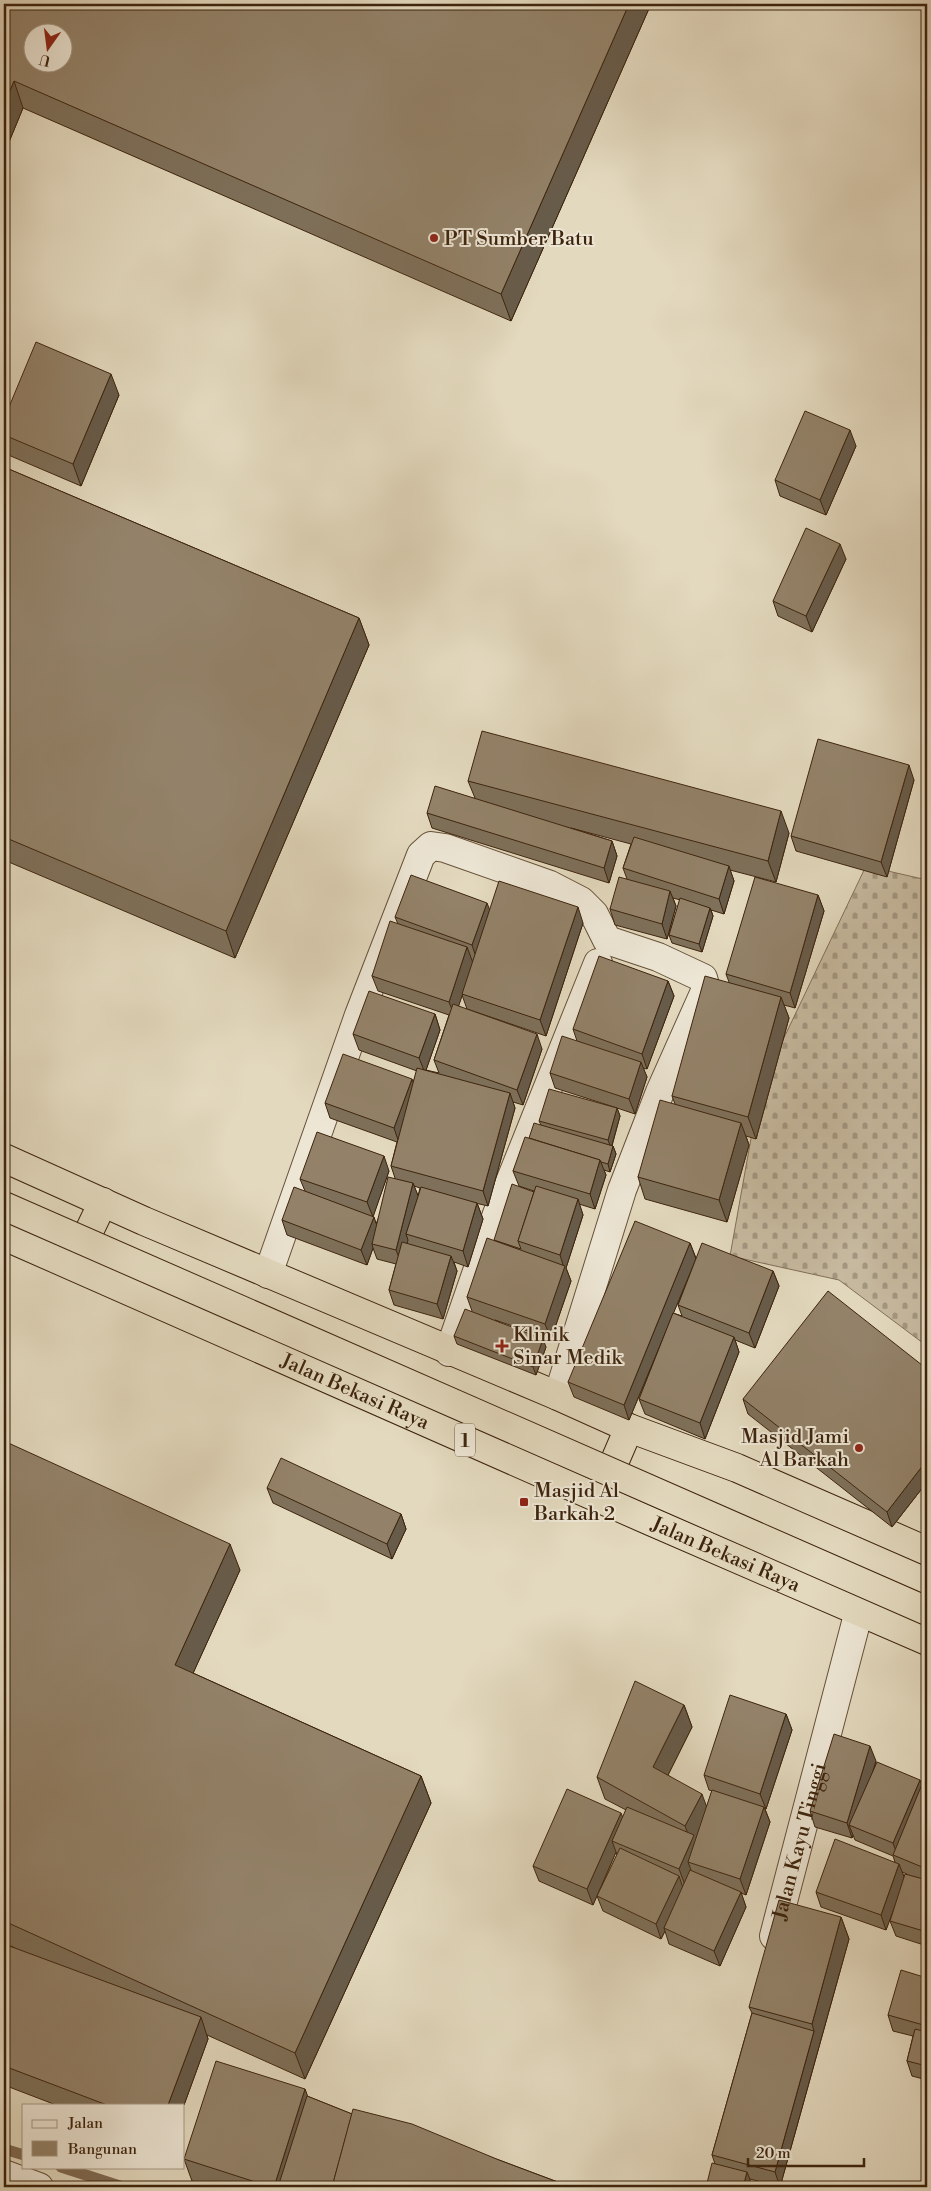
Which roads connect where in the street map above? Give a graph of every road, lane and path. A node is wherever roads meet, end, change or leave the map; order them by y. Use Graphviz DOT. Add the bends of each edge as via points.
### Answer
graph roads {
  1 [pos="607,940"];
  2 [pos="4,1158"];
  3 [pos="103,1202"];
  4 [pos="4,1206"];
  5 [pos="4,1236"];
  6 [pos="72,1266"];
  7 [pos="268,1274"];
  8 [pos="449,1352"];
  9 [pos="558,1396"];
  10 [pos="628,1428"];
  11 [pos="598,1499"];
  12 [pos="927,1551"];
  13 [pos="859,1611"];
  14 [pos="927,1611"];
  15 [pos="927,1641"];
  16 [pos="768,1960"];
  17 [pos="4,2174"];
  18 [pos="39,2187"];
  1 -- 7 [label="street" via="594,914 581,901 550,886 445,848 431,846 421,855 323,1115"];
  1 -- 8 [label="street" via="497,1214"];
  1 -- 9 [label="street" via="658,957 703,978 706,989 660,1092 622,1190"];
  2 -- 3 [label="highway"];
  3 -- 6 [label="highway"];
  3 -- 7 [label="highway"];
  4 -- 14 [label="highway, bridge"];
  5 -- 6 [label="highway, Jalan Bekasi Raya / 1"];
  6 -- 11 [label="highway, Jalan Bekasi Raya / 1"];
  7 -- 8 [label="highway"];
  8 -- 9 [label="highway"];
  9 -- 10 [label="highway"];
  10 -- 11 [label="highway"];
  10 -- 12 [label="highway" via="737,1468"];
  11 -- 13 [label="highway, Jalan Bekasi Raya / 1"];
  13 -- 15 [label="highway, Jalan Bekasi Raya / 1"];
  13 -- 16 [label="street, Jalan Kayu Tinggi"];
  17 -- 18 [label="street"];
}
